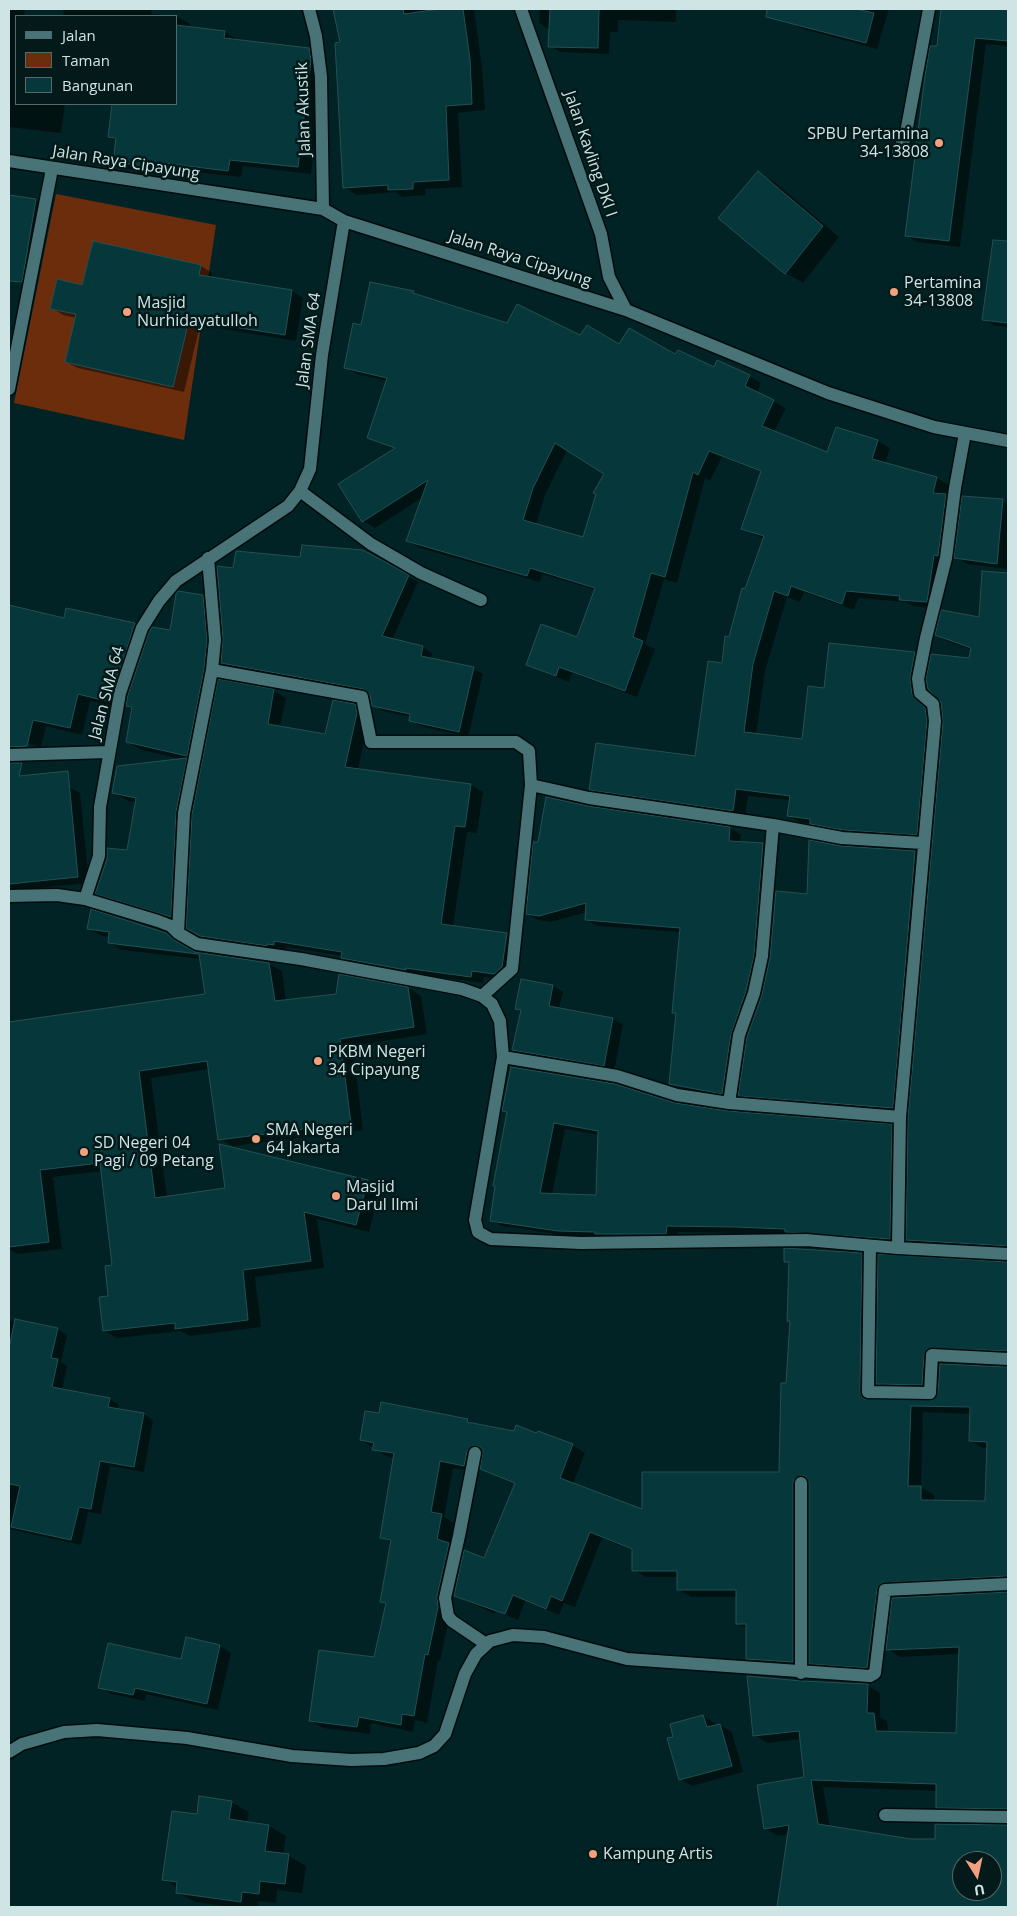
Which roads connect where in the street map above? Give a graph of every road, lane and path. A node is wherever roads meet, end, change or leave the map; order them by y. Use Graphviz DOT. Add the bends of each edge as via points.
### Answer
graph roads {
  1 [pos="309,9"];
  2 [pos="521,9"];
  3 [pos="929,9"];
  4 [pos="898,152"];
  5 [pos="9,161"];
  6 [pos="52,169"];
  7 [pos="323,209"];
  8 [pos="344,221"];
  9 [pos="626,310"];
  10 [pos="9,389"];
  11 [pos="965,433"];
  12 [pos="1008,441"];
  13 [pos="300,491"];
  14 [pos="208,558"];
  15 [pos="481,600"];
  16 [pos="212,670"];
  17 [pos="108,752"];
  18 [pos="9,755"];
  19 [pos="531,785"];
  20 [pos="773,825"];
  21 [pos="922,844"];
  22 [pos="9,896"];
  23 [pos="85,899"];
  24 [pos="178,934"];
  25 [pos="482,996"];
  26 [pos="503,1057"];
  27 [pos="729,1103"];
  28 [pos="900,1117"];
  29 [pos="870,1246"];
  30 [pos="898,1248"];
  31 [pos="1008,1254"];
  32 [pos="1008,1359"];
  33 [pos="474,1452"];
  34 [pos="802,1483"];
  35 [pos="1008,1584"];
  36 [pos="486,1644"];
  37 [pos="802,1672"];
  38 [pos="9,1752"];
  39 [pos="885,1815"];
  40 [pos="1008,1817"];
  1 -- 7 [label="street, Jalan Akustik" via="321,78"];
  2 -- 9 [label="street, Jalan Kavling DKI I" via="601,234 610,277"];
  3 -- 4 [label="street" via="905,138"];
  5 -- 6 [label="street, Jalan Raya Cipayung"];
  6 -- 7 [label="street, Jalan Raya Cipayung"];
  6 -- 10 [label="street"];
  7 -- 8 [label="street, Jalan Raya Cipayung"];
  8 -- 9 [label="street, Jalan Raya Cipayung"];
  8 -- 13 [label="street, Jalan SMA 64" via="322,355 310,469"];
  9 -- 11 [label="street, Jalan Raya Cipayung" via="828,393 934,427"];
  11 -- 12 [label="street, Jalan Raya Cipayung"];
  11 -- 21 [label="street" via="946,558 918,679 920,693 933,704 934,709"];
  13 -- 14 [label="street, Jalan SMA 64" via="288,506"];
  13 -- 15 [label="street" via="372,544 421,573"];
  14 -- 16 [label="street" via="215,640"];
  14 -- 17 [label="street, Jalan SMA 64" via="176,581 142,628 120,693"];
  16 -- 19 [label="street" via="362,698 371,742 516,742 529,751"];
  16 -- 24 [label="street" via="184,813"];
  17 -- 18 [label="street"];
  17 -- 23 [label="street, Jalan SMA 64" via="100,807 99,856"];
  19 -- 20 [label="street" via="589,798"];
  19 -- 25 [label="street" via="512,969"];
  20 -- 21 [label="street" via="842,838"];
  20 -- 27 [label="street" via="762,956 754,993 739,1035"];
  21 -- 28 [label="street"];
  22 -- 23 [label="street" via="57,895"];
  23 -- 24 [label="street" via="158,920 171,926"];
  24 -- 25 [label="street" via="197,944 301,959 462,989"];
  25 -- 26 [label="street" via="492,1004 500,1021"];
  26 -- 27 [label="street" via="617,1076 677,1096"];
  26 -- 29 [label="street" via="475,1220 478,1232 485,1236 491,1239 581,1243 806,1240"];
  27 -- 28 [label="street"];
  28 -- 30 [label="street"];
  29 -- 30 [label="street"];
  29 -- 32 [label="street" via="868,1392 930,1393 932,1355"];
  30 -- 31 [label="street"];
  33 -- 36 [label="street" via="445,1598 452,1621"];
  34 -- 37 [label="street"];
  35 -- 37 [label="street" via="887,1588 883,1594 873,1676"];
  36 -- 37 [label="street" via="514,1635 544,1637 627,1659"];
  36 -- 38 [label="street" via="465,1674 445,1734 434,1746 420,1753 376,1759 292,1756 187,1738 97,1730 64,1732 22,1744"];
  39 -- 40 [label="street"];
}
